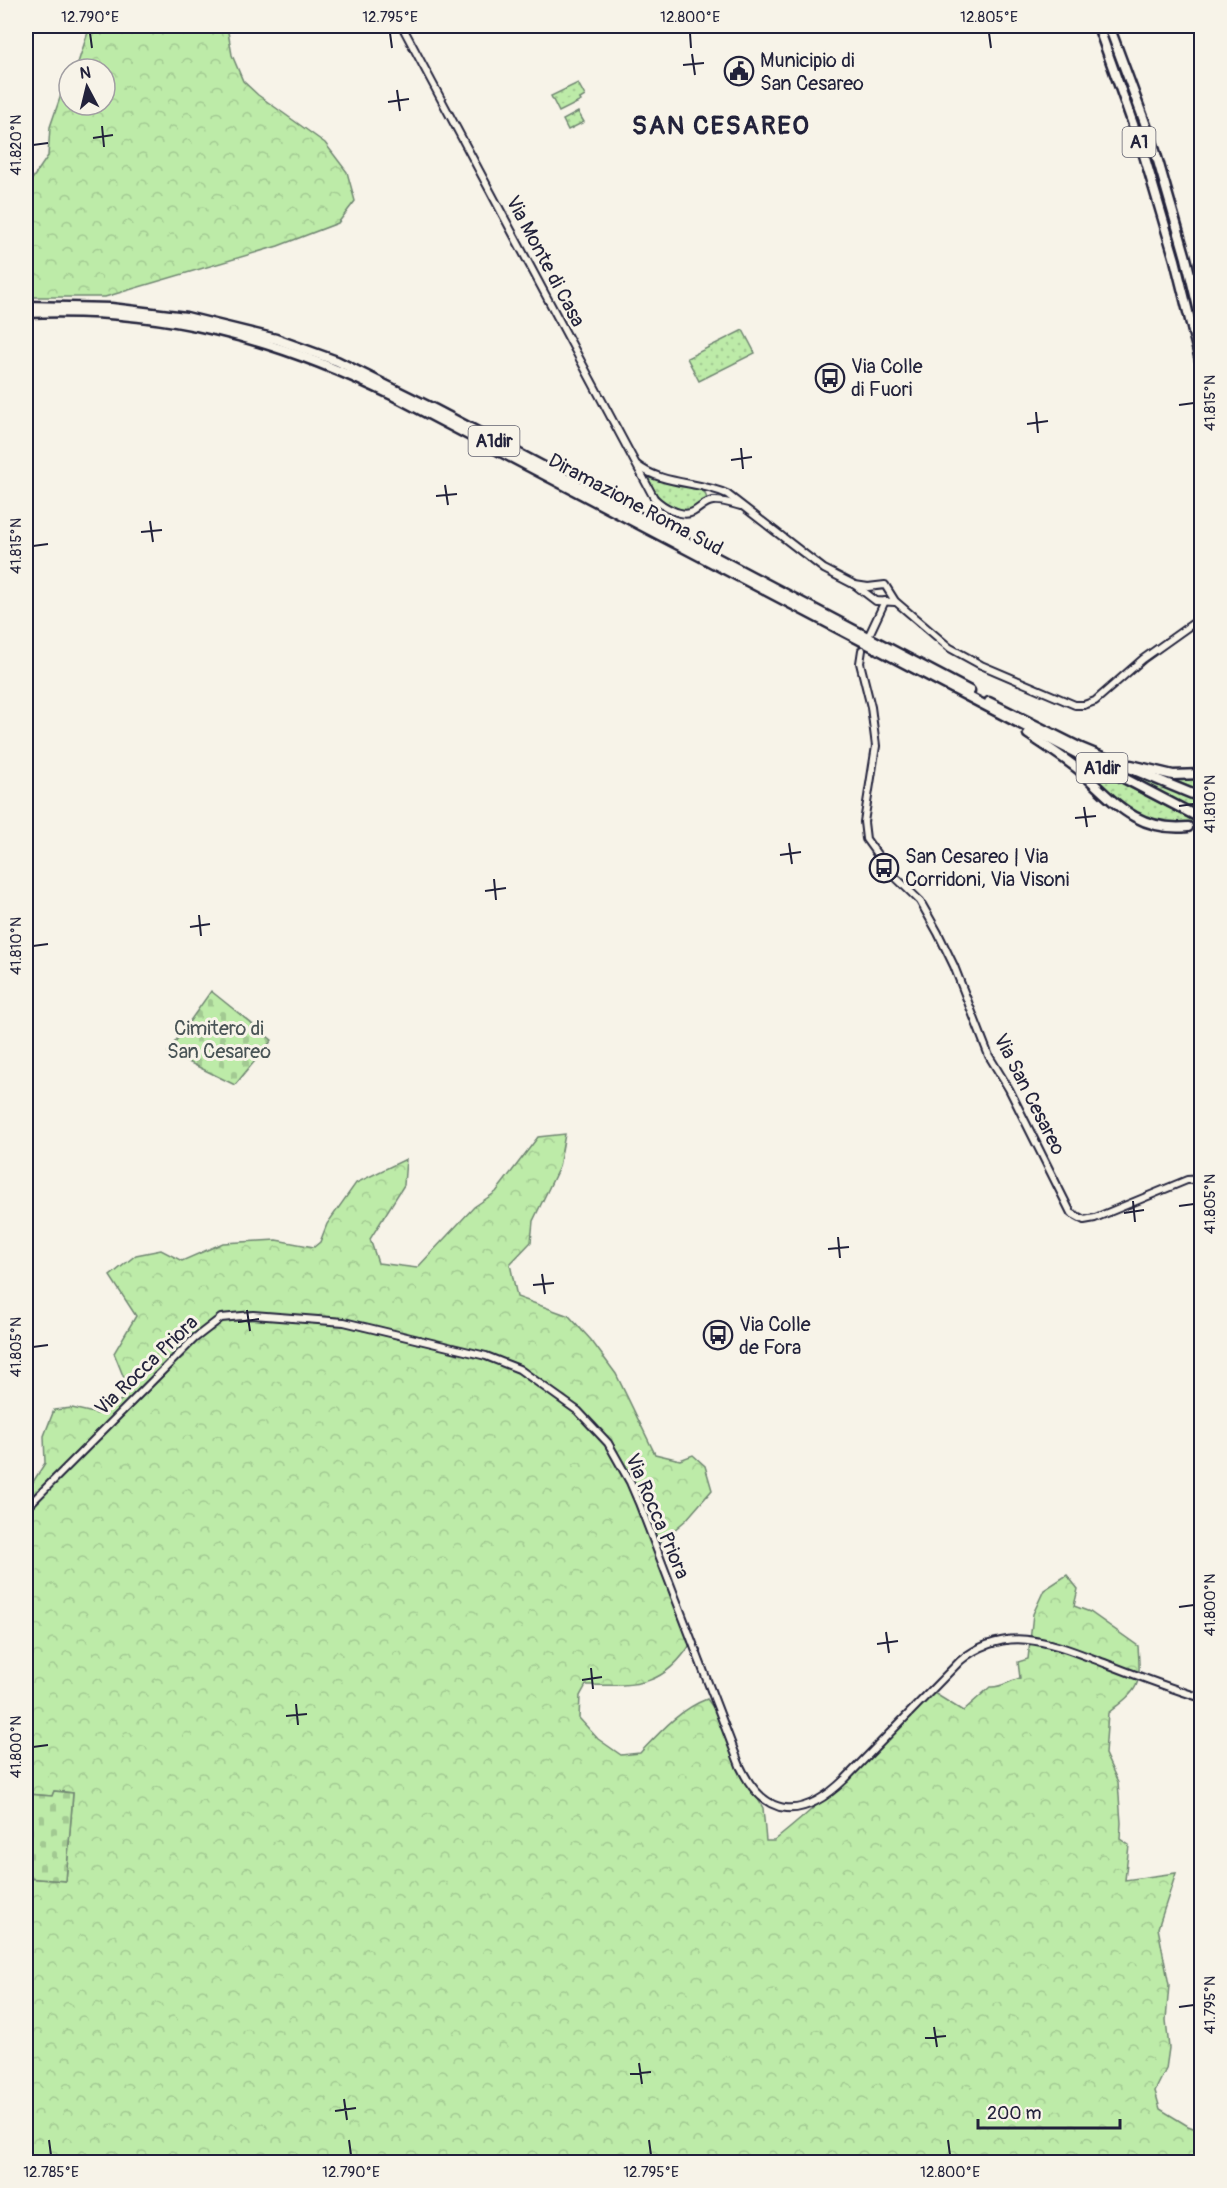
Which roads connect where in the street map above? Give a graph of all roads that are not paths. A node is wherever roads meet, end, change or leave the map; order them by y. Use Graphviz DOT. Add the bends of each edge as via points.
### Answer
graph roads {
  1 [pos="402,26"];
  2 [pos="1098,26"];
  3 [pos="1109,26"];
  4 [pos="26,306"];
  5 [pos="26,312"];
  6 [pos="1202,324"];
  7 [pos="1202,368"];
  8 [pos="635,463"];
  9 [pos="741,506"];
  10 [pos="855,585"];
  11 [pos="874,600"];
  12 [pos="886,601"];
  13 [pos="900,605"];
  14 [pos="879,615"];
  15 [pos="1202,617"];
  16 [pos="870,633"];
  17 [pos="862,650"];
  18 [pos="1004,716"];
  19 [pos="1096,754"];
  20 [pos="1202,774"];
  21 [pos="1202,798"];
  22 [pos="1202,819"];
  23 [pos="1188,827"];
  24 [pos="1202,1179"];
  25 [pos="26,1508"];
  26 [pos="1202,1698"];
  1 -- 8 [label="street, Via Monte di Casa"];
  2 -- 7 [label="highway, A1" via="1144,156"];
  3 -- 6 [label="highway, A1" via="1154,147"];
  4 -- 19 [label="highway, Diramazione Roma Sud / A1dir" via="111,308 186,317 268,337 337,362 416,399 1004,710"];
  5 -- 18 [label="highway, Diramazione Roma Sud / A1dir" via="168,320 251,339 324,363"];
  8 -- 9 [label="street" via="660,477 723,492"];
  8 -- 9 [label="street, Via Monte di Casa" via="654,498 667,507 687,513 704,503 719,501"];
  9 -- 10 [label="street" via="821,567"];
  10 -- 11 [label="street"];
  10 -- 13 [label="street" via="885,585"];
  11 -- 12 [label="street"];
  11 -- 14 [label="street"];
  12 -- 13 [label="street"];
  12 -- 14 [label="street"];
  13 -- 15 [label="street" via="963,655 1054,697 1082,705 1095,701 1143,659"];
  14 -- 16 [label="street"];
  17 -- 24 [label="street, Via San Cesareo" via="861,665 876,746 864,831 871,848 920,902 938,933 989,1056 1073,1216 1095,1218 1187,1180"];
  18 -- 22 [label="highway, Diramazione Roma Sud / A1dir"];
  18 -- 23 [label="highway" via="1073,765 1132,816 1159,826"];
  19 -- 20 [label="highway" via="1167,774"];
  19 -- 21 [label="highway, A1dir"];
  25 -- 26 [label="street, Via Rocca Priora" via="162,1368 221,1318 253,1315 344,1322 506,1363 578,1411 608,1443 639,1503 740,1766 768,1804 796,1808 825,1796 963,1659 1000,1641 1020,1638 1057,1645"];
}
